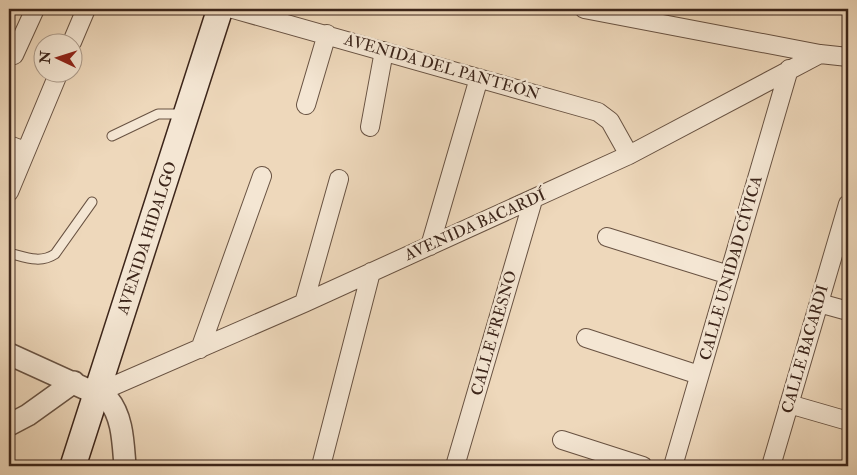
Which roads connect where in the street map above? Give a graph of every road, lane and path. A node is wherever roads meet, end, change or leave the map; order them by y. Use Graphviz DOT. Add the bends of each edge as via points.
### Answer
graph roads {
  1 [pos="35,9"];
  2 [pos="86,9"];
  3 [pos="220,9"];
  4 [pos="234,9"];
  5 [pos="584,9"];
  6 [pos="76,32"];
  7 [pos="327,34"];
  8 [pos="384,51"];
  9 [pos="820,54"];
  10 [pos="14,55"];
  11 [pos="848,57"];
  12 [pos="789,69"];
  13 [pos="479,78"];
  14 [pos="55,82"];
  15 [pos="306,105"];
  16 [pos="187,114"];
  17 [pos="370,127"];
  18 [pos="112,136"];
  19 [pos="9,144"];
  20 [pos="25,151"];
  21 [pos="629,155"];
  22 [pos="262,176"];
  23 [pos="339,179"];
  24 [pos="9,192"];
  25 [pos="533,200"];
  26 [pos="92,202"];
  27 [pos="848,204"];
  28 [pos="607,237"];
  29 [pos="430,246"];
  30 [pos="9,253"];
  31 [pos="371,272"];
  32 [pos="729,275"];
  33 [pos="304,303"];
  34 [pos="819,303"];
  35 [pos="848,311"];
  36 [pos="586,338"];
  37 [pos="200,349"];
  38 [pos="9,354"];
  39 [pos="700,375"];
  40 [pos="85,388"];
  41 [pos="789,404"];
  42 [pos="28,415"];
  43 [pos="848,421"];
  44 [pos="9,425"];
  45 [pos="9,436"];
  46 [pos="562,440"];
  47 [pos="73,466"];
  48 [pos="125,466"];
  49 [pos="321,466"];
  50 [pos="454,466"];
  51 [pos="643,466"];
  52 [pos="673,466"];
  53 [pos="771,466"];
  1 -- 10 [label="street"];
  2 -- 6 [label="street"];
  3 -- 16 [label="main road, AVENIDA HIDALGO"];
  4 -- 7 [label="street, AVENIDA DEL PANTEÓN"];
  5 -- 9 [label="street"];
  7 -- 8 [label="street, AVENIDA DEL PANTEÓN"];
  7 -- 15 [label="street"];
  8 -- 13 [label="street, AVENIDA DEL PANTEÓN"];
  8 -- 17 [label="street"];
  9 -- 11 [label="street"];
  9 -- 12 [label="street, AVENIDA BACARDÍ"];
  12 -- 21 [label="street, AVENIDA BACARDÍ"];
  12 -- 32 [label="street, CALLE UNIDAD CÍVICA"];
  13 -- 21 [label="street, AVENIDA DEL PANTEÓN" via="598,112 610,121"];
  13 -- 29 [label="street"];
  14 -- 20 [label="street"];
  16 -- 18 [label="lane" via="158,114"];
  16 -- 40 [label="main road, AVENIDA HIDALGO"];
  19 -- 20 [label="street"];
  20 -- 24 [label="street"];
  21 -- 25 [label="street, AVENIDA BACARDÍ"];
  22 -- 37 [label="street"];
  23 -- 33 [label="street"];
  25 -- 29 [label="street, AVENIDA BACARDÍ"];
  25 -- 50 [label="street, CALLE FRESNO"];
  26 -- 30 [label="lane" via="55,254 47,259 36,260"];
  27 -- 34 [label="street, CALLE BACARDI"];
  28 -- 32 [label="street"];
  29 -- 31 [label="street, AVENIDA BACARDÍ"];
  31 -- 33 [label="street, AVENIDA BACARDÍ"];
  31 -- 49 [label="street"];
  32 -- 39 [label="street, CALLE UNIDAD CÍVICA"];
  33 -- 37 [label="street, AVENIDA BACARDÍ"];
  34 -- 35 [label="street"];
  34 -- 41 [label="street, CALLE BACARDI"];
  36 -- 39 [label="street"];
  37 -- 40 [label="street, AVENIDA BACARDÍ"];
  38 -- 40 [label="street"];
  39 -- 52 [label="street, CALLE UNIDAD CÍVICA"];
  40 -- 42 [label="street"];
  40 -- 47 [label="main road, AVENIDA HIDALGO"];
  40 -- 48 [label="street" via="108,399 115,407"];
  41 -- 43 [label="street"];
  41 -- 53 [label="street, CALLE BACARDI"];
  42 -- 44 [label="street"];
  42 -- 45 [label="street"];
  46 -- 51 [label="street"];
}
